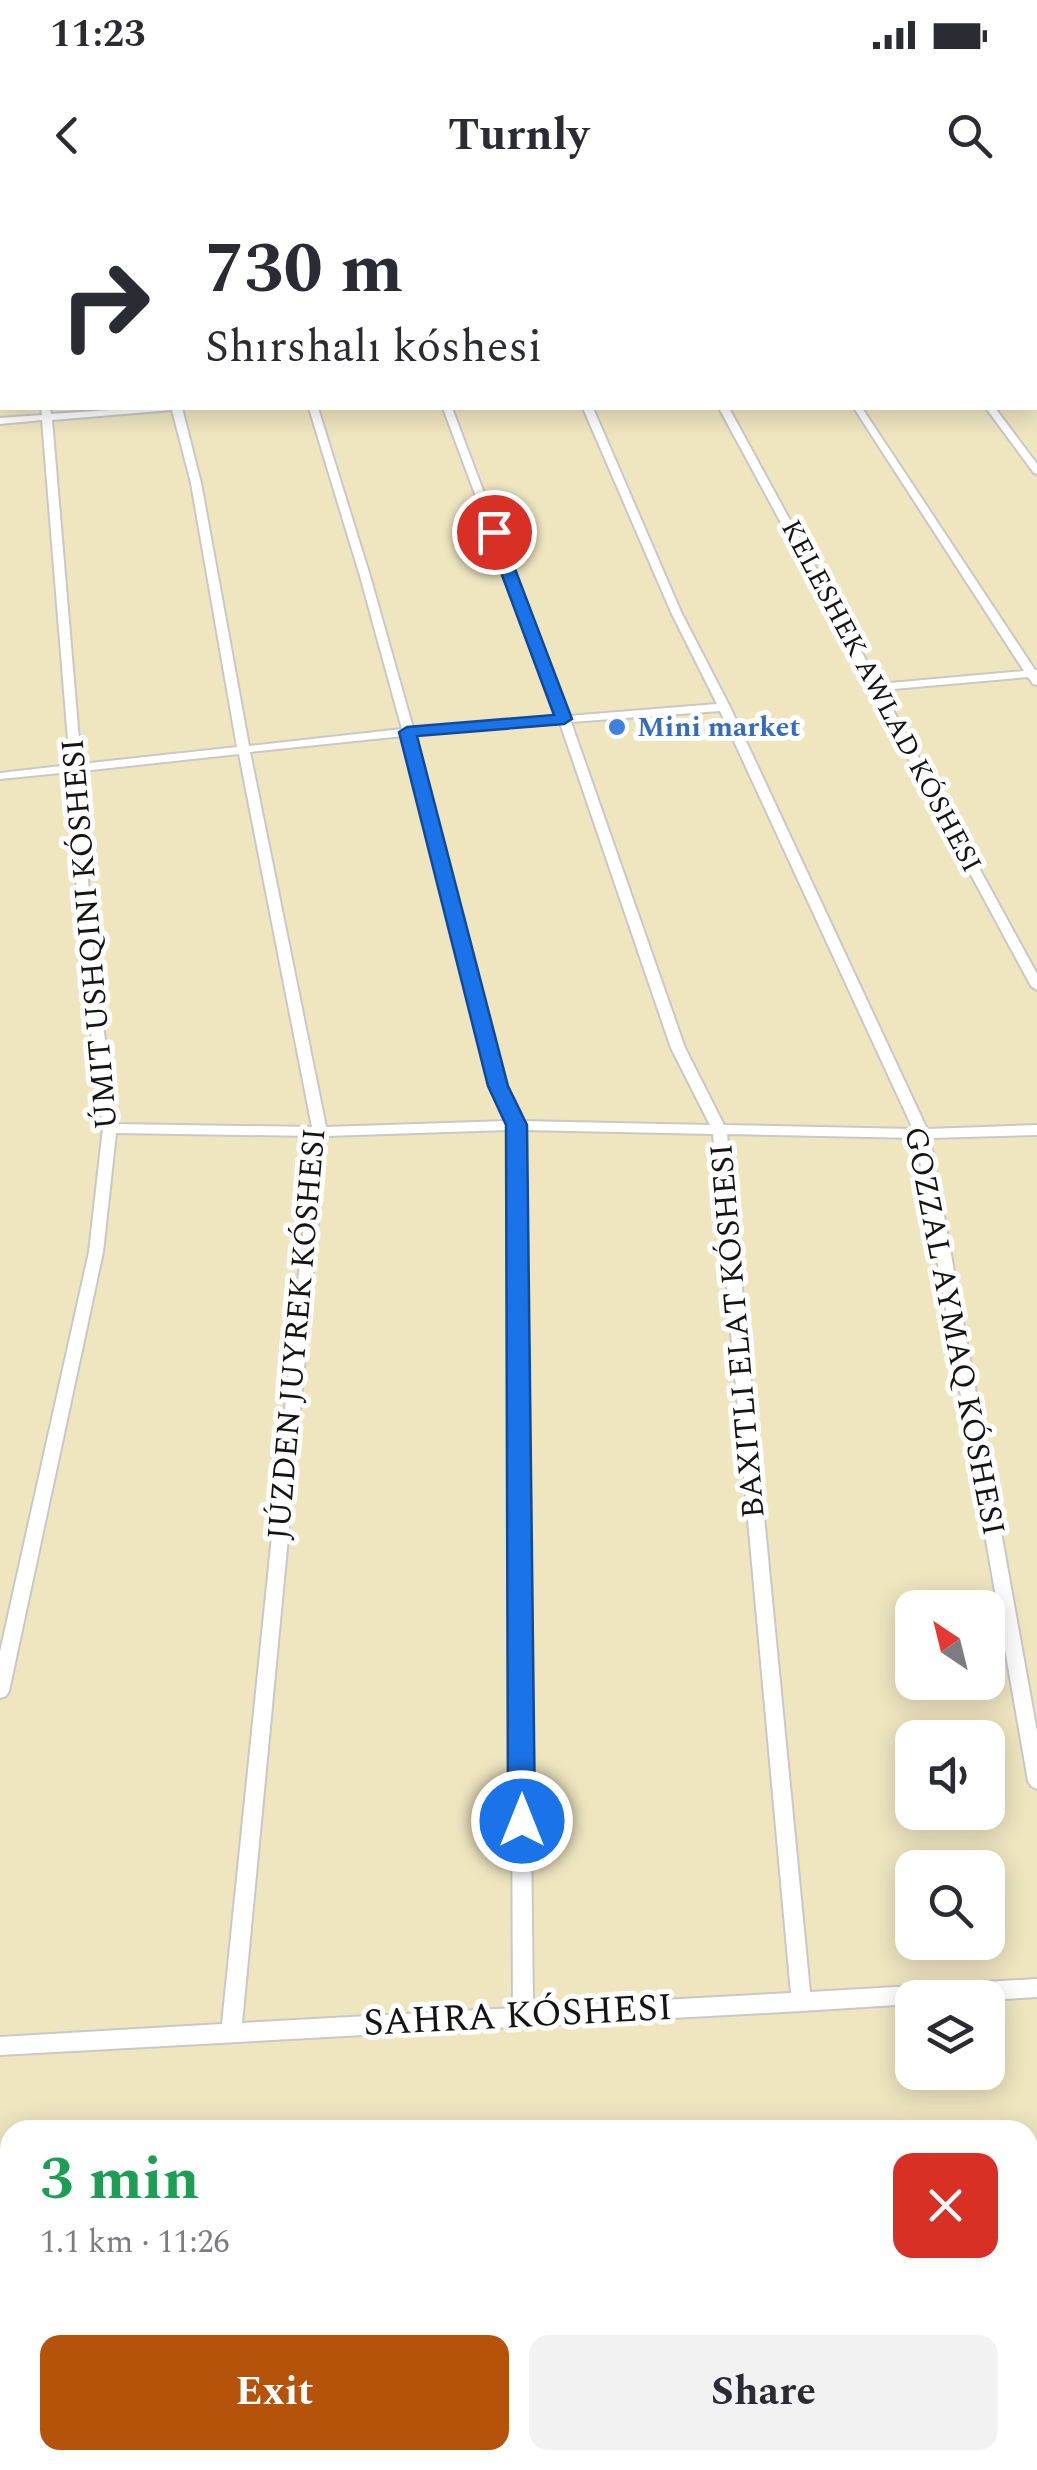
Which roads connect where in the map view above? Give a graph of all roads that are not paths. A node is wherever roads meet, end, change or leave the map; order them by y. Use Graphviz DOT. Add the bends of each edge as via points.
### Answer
graph roads {
  1 [pos="120,410"];
  2 [pos="178,410"];
  3 [pos="314,410"];
  4 [pos="449,410"];
  5 [pos="589,410"];
  6 [pos="725,410"];
  7 [pos="859,410"];
  8 [pos="992,410"];
  9 [pos="46,413"];
  10 [pos="0,420"];
  11 [pos="1037,471"];
  12 [pos="1035,676"];
  13 [pos="877,688"];
  14 [pos="724,707"];
  15 [pos="564,719"];
  16 [pos="407,732"];
  17 [pos="244,752"];
  18 [pos="76,768"];
  19 [pos="0,776"];
  20 [pos="1037,986"];
  21 [pos="516,1125"];
  22 [pos="110,1128"];
  23 [pos="1037,1130"];
  24 [pos="720,1131"];
  25 [pos="320,1132"];
  26 [pos="922,1134"];
  27 [pos="0,1690"];
  28 [pos="1037,1781"];
  29 [pos="1037,1988"];
  30 [pos="801,2002"];
  31 [pos="523,2014"];
  32 [pos="232,2032"];
  33 [pos="0,2046"];
  1 -- 9 [label="street"];
  2 -- 17 [label="street, JÚZDEN JUYREK KÓSHESI"];
  3 -- 16 [label="street"];
  4 -- 15 [label="street"];
  5 -- 14 [label="street, GOZZAL AYMAQ KÓSHESI"];
  6 -- 13 [label="street, KELESHEK AWLAD KÓSHESI"];
  7 -- 12 [label="street"];
  8 -- 11 [label="street"];
  9 -- 10 [label="street"];
  9 -- 18 [label="street"];
  12 -- 13 [label="street"];
  13 -- 20 [label="street, KELESHEK AWLAD KÓSHESI"];
  14 -- 15 [label="street"];
  14 -- 26 [label="street, GOZZAL AYMAQ KÓSHESI"];
  15 -- 16 [label="street"];
  15 -- 24 [label="street" via="678,1048"];
  16 -- 17 [label="street"];
  16 -- 21 [label="street" via="498,1086"];
  17 -- 18 [label="street"];
  17 -- 25 [label="street, JÚZDEN JUYREK KÓSHESI"];
  18 -- 19 [label="street"];
  18 -- 22 [label="street" via="84,932"];
  21 -- 24 [label="street"];
  21 -- 25 [label="street"];
  21 -- 31 [label="street"];
  22 -- 25 [label="street"];
  22 -- 27 [label="street" via="96,1252"];
  23 -- 26 [label="street"];
  24 -- 26 [label="street"];
  24 -- 30 [label="street"];
  25 -- 32 [label="street, JÚZDEN JUYREK KÓSHESI"];
  26 -- 28 [label="street, GOZZAL AYMAQ KÓSHESI"];
  29 -- 30 [label="street, SAHRA KÓSHESI"];
  30 -- 31 [label="street, SAHRA KÓSHESI"];
  31 -- 32 [label="street, SAHRA KÓSHESI"];
  32 -- 33 [label="street, SAHRA KÓSHESI"];
}
